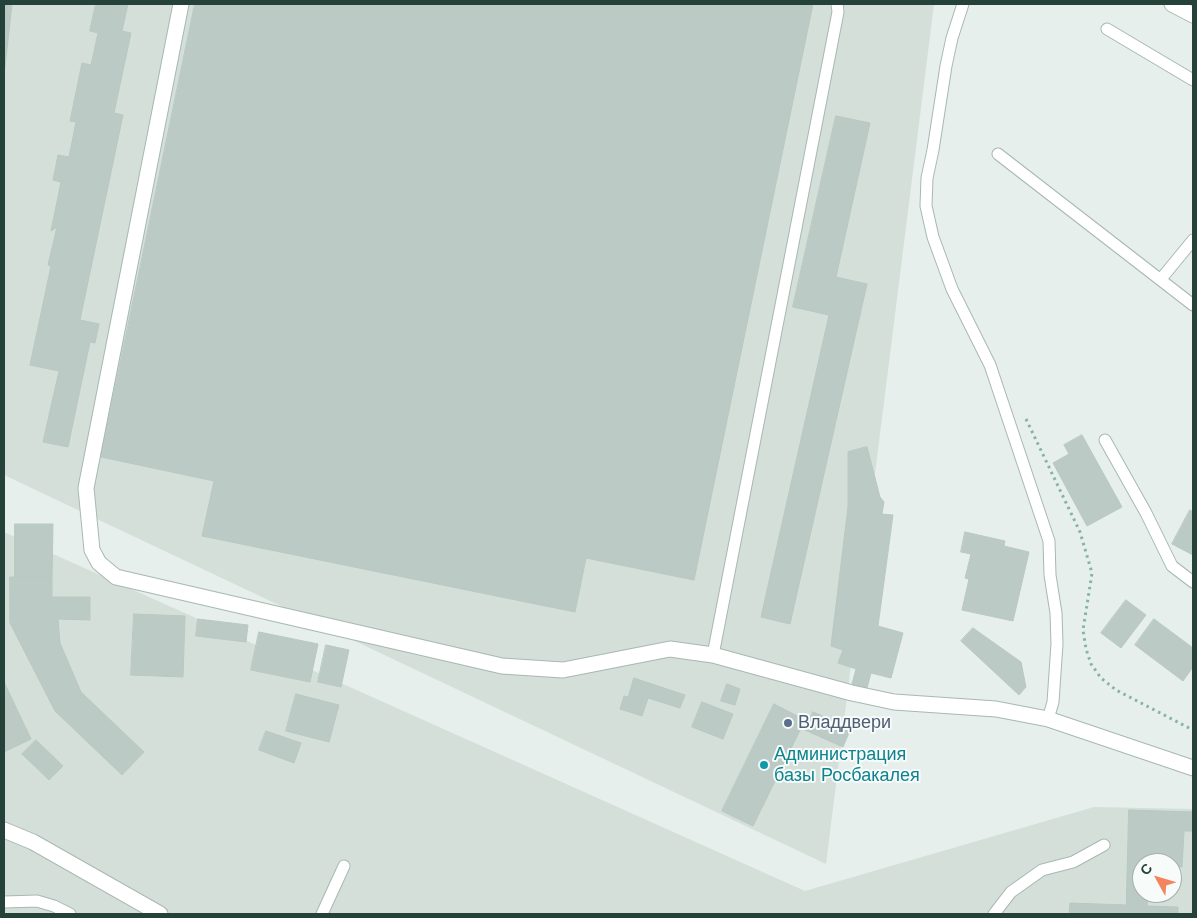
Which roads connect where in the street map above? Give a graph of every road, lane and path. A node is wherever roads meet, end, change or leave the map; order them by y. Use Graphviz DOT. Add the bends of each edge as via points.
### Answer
graph roads {
  1 [pos="182,4"];
  2 [pos="837,4"];
  3 [pos="963,4"];
  4 [pos="1172,4"];
  5 [pos="1193,15"];
  6 [pos="1107,29"];
  7 [pos="1193,80"];
  8 [pos="998,154"];
  9 [pos="1193,240"];
  10 [pos="1161,279"];
  11 [pos="1193,305"];
  12 [pos="1026,417"];
  13 [pos="1105,440"];
  14 [pos="1193,582"];
  15 [pos="713,655"];
  16 [pos="1048,719"];
  17 [pos="1193,730"];
  18 [pos="1192,764"];
  19 [pos="4,830"];
  20 [pos="1104,845"];
  21 [pos="344,866"];
  22 [pos="4,902"];
  23 [pos="70,914"];
  24 [pos="160,914"];
  25 [pos="322,914"];
  26 [pos="994,914"];
  1 -- 15 [label="street" via="86,488 92,550 99,562 116,577 502,666 563,670 670,649"];
  2 -- 15 [label="lane"];
  3 -- 16 [label="lane" via="946,66 927,178 926,206 933,237 952,289 990,365 1049,541 1058,644 1053,702"];
  4 -- 5 [label="street"];
  6 -- 7 [label="lane"];
  8 -- 10 [label="lane"];
  9 -- 10 [label="lane"];
  10 -- 11 [label="lane"];
  12 -- 17 [label="path" via="1080,532 1092,572 1083,630 1091,664 1116,690"];
  13 -- 14 [label="lane" via="1172,566"];
  15 -- 16 [label="street" via="894,702 996,709"];
  16 -- 18 [label="street"];
  19 -- 24 [label="street" via="34,842"];
  20 -- 26 [label="lane" via="1073,862 1042,870 1011,892"];
  21 -- 25 [label="lane"];
  22 -- 23 [label="lane" via="37,901"];
}
